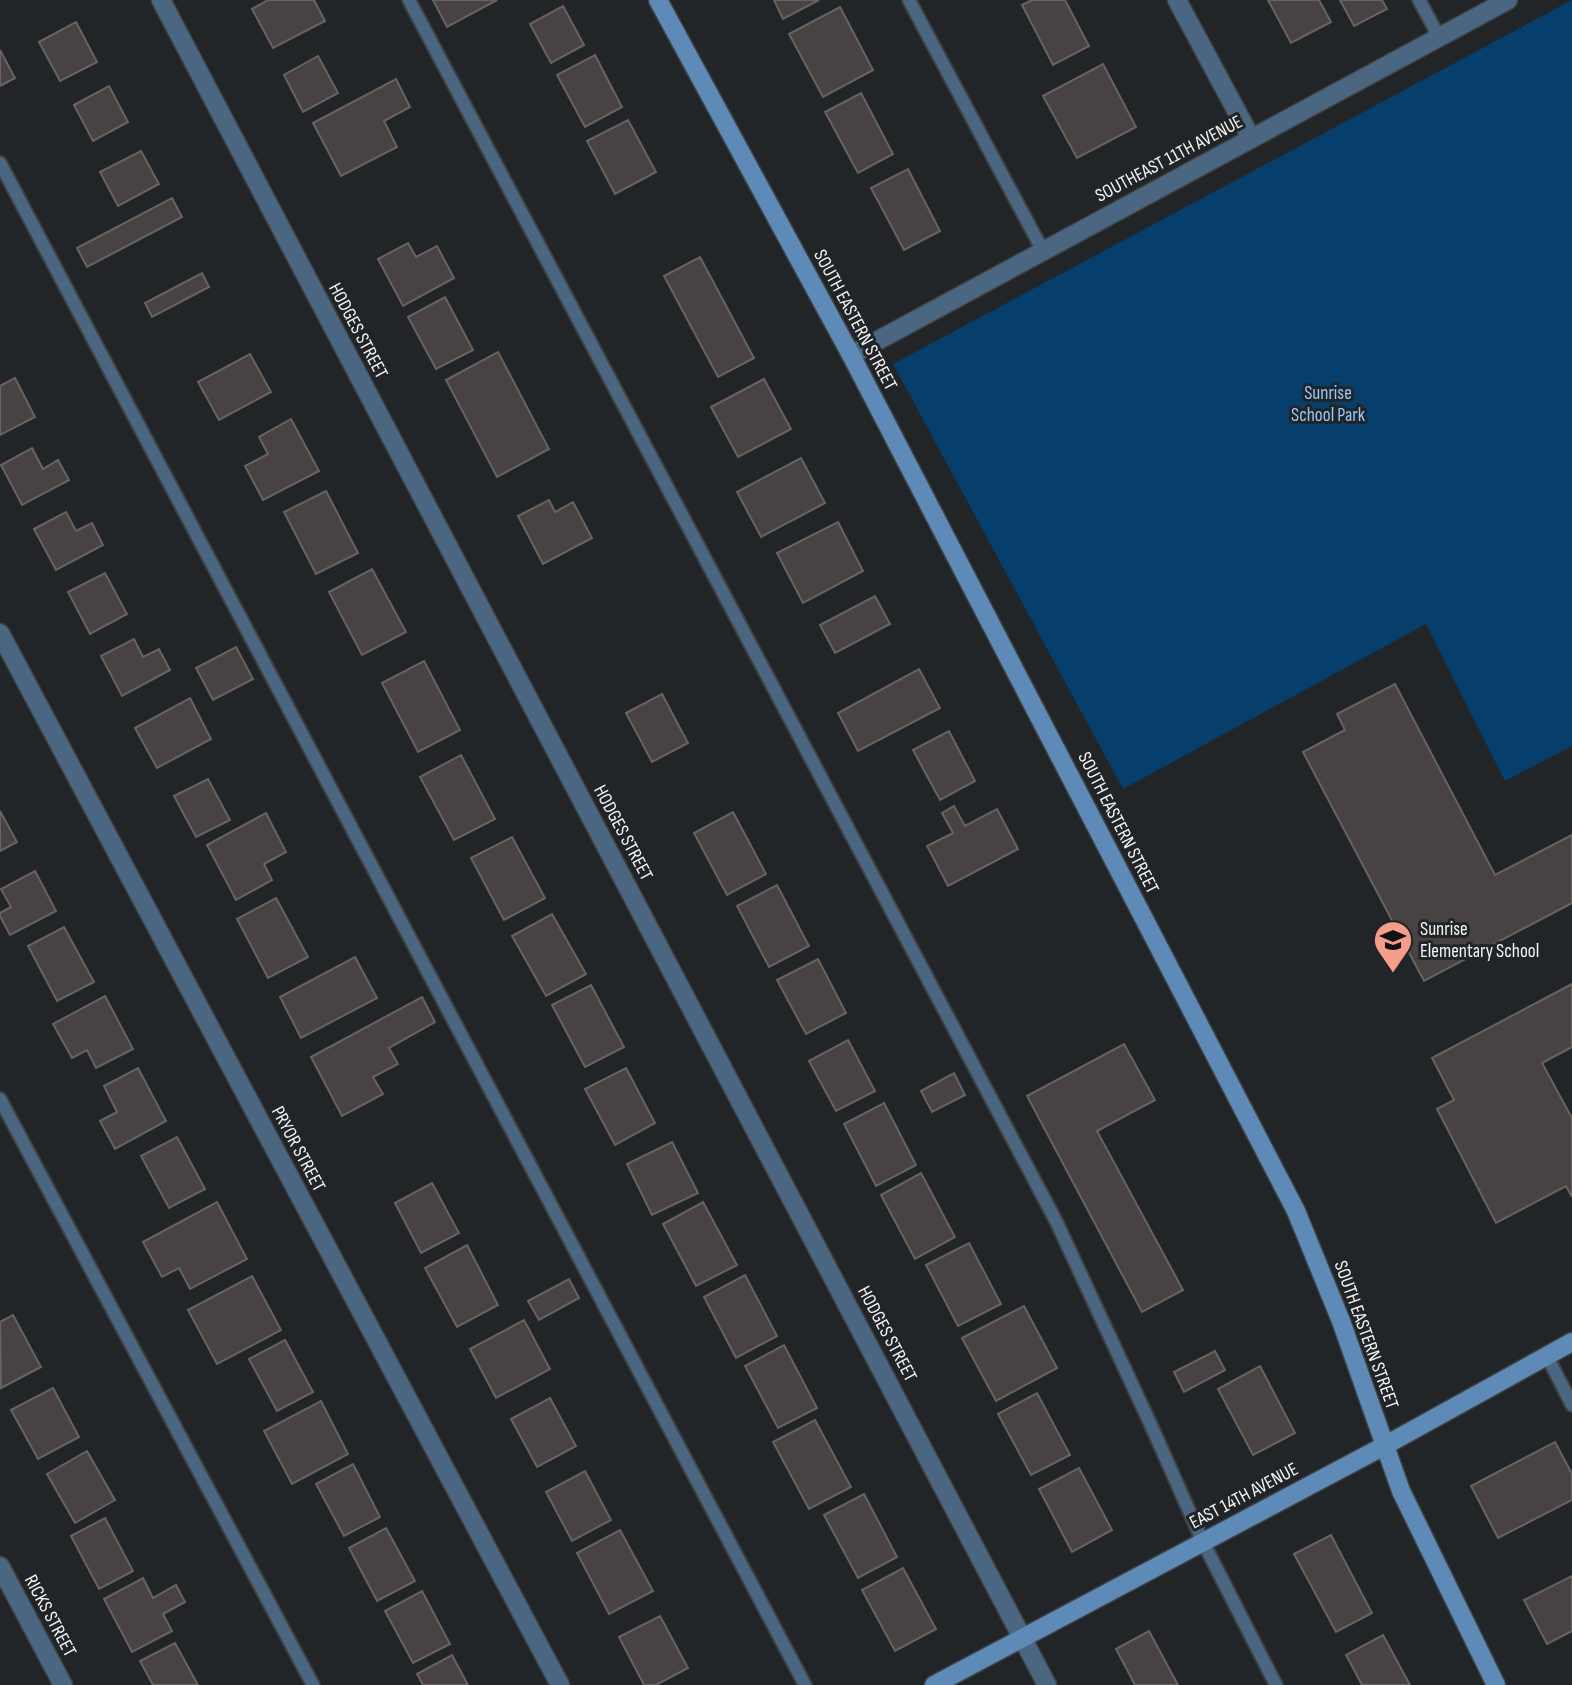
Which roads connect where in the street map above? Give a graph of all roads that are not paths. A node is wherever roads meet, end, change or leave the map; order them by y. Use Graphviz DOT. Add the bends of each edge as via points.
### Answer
graph roads {
  1 [pos="160,0"];
  2 [pos="409,0"];
  3 [pos="658,0"];
  4 [pos="909,0"];
  5 [pos="1177,0"];
  6 [pos="1419,0"];
  7 [pos="1508,0"];
  8 [pos="1438,37"];
  9 [pos="1251,138"];
  10 [pos="0,163"];
  11 [pos="1043,251"];
  12 [pos="851,355"];
  13 [pos="0,633"];
  14 [pos="0,1100"];
  15 [pos="1572,1342"];
  16 [pos="1547,1356"];
  17 [pos="1572,1405"];
  18 [pos="1384,1446"];
  19 [pos="1203,1542"];
  20 [pos="0,1566"];
  21 [pos="1023,1638"];
  22 [pos="63,1685"];
  23 [pos="313,1685"];
  24 [pos="560,1685"];
  25 [pos="805,1685"];
  26 [pos="934,1685"];
  27 [pos="1047,1685"];
  28 [pos="1276,1685"];
  29 [pos="1496,1685"];
  1 -- 21 [label="street, HODGES STREET"];
  2 -- 19 [label="lane" via="1056,1222"];
  3 -- 12 [label="main road, SOUTH EASTERN STREET"];
  4 -- 11 [label="lane"];
  5 -- 9 [label="street"];
  6 -- 8 [label="lane"];
  7 -- 8 [label="street, SOUTHEAST 11TH AVENUE"];
  8 -- 9 [label="street, SOUTHEAST 11TH AVENUE"];
  9 -- 11 [label="street, SOUTHEAST 11TH AVENUE"];
  10 -- 25 [label="lane"];
  11 -- 12 [label="street, SOUTHEAST 11TH AVENUE"];
  12 -- 18 [label="main road, SOUTH EASTERN STREET" via="1296,1211 1341,1321"];
  13 -- 24 [label="street, PRYOR STREET"];
  14 -- 23 [label="lane"];
  15 -- 16 [label="main road, EAST 14TH AVENUE"];
  16 -- 17 [label="lane"];
  16 -- 18 [label="main road, EAST 14TH AVENUE"];
  18 -- 19 [label="main road, EAST 14TH AVENUE"];
  18 -- 29 [label="main road, SOUTH EASTERN STREET" via="1401,1491"];
  19 -- 21 [label="main road, EAST 14TH AVENUE"];
  19 -- 28 [label="lane"];
  20 -- 22 [label="street, RICKS STREET"];
  21 -- 26 [label="main road, EAST 14TH AVENUE"];
  21 -- 27 [label="street, HODGES STREET"];
}
